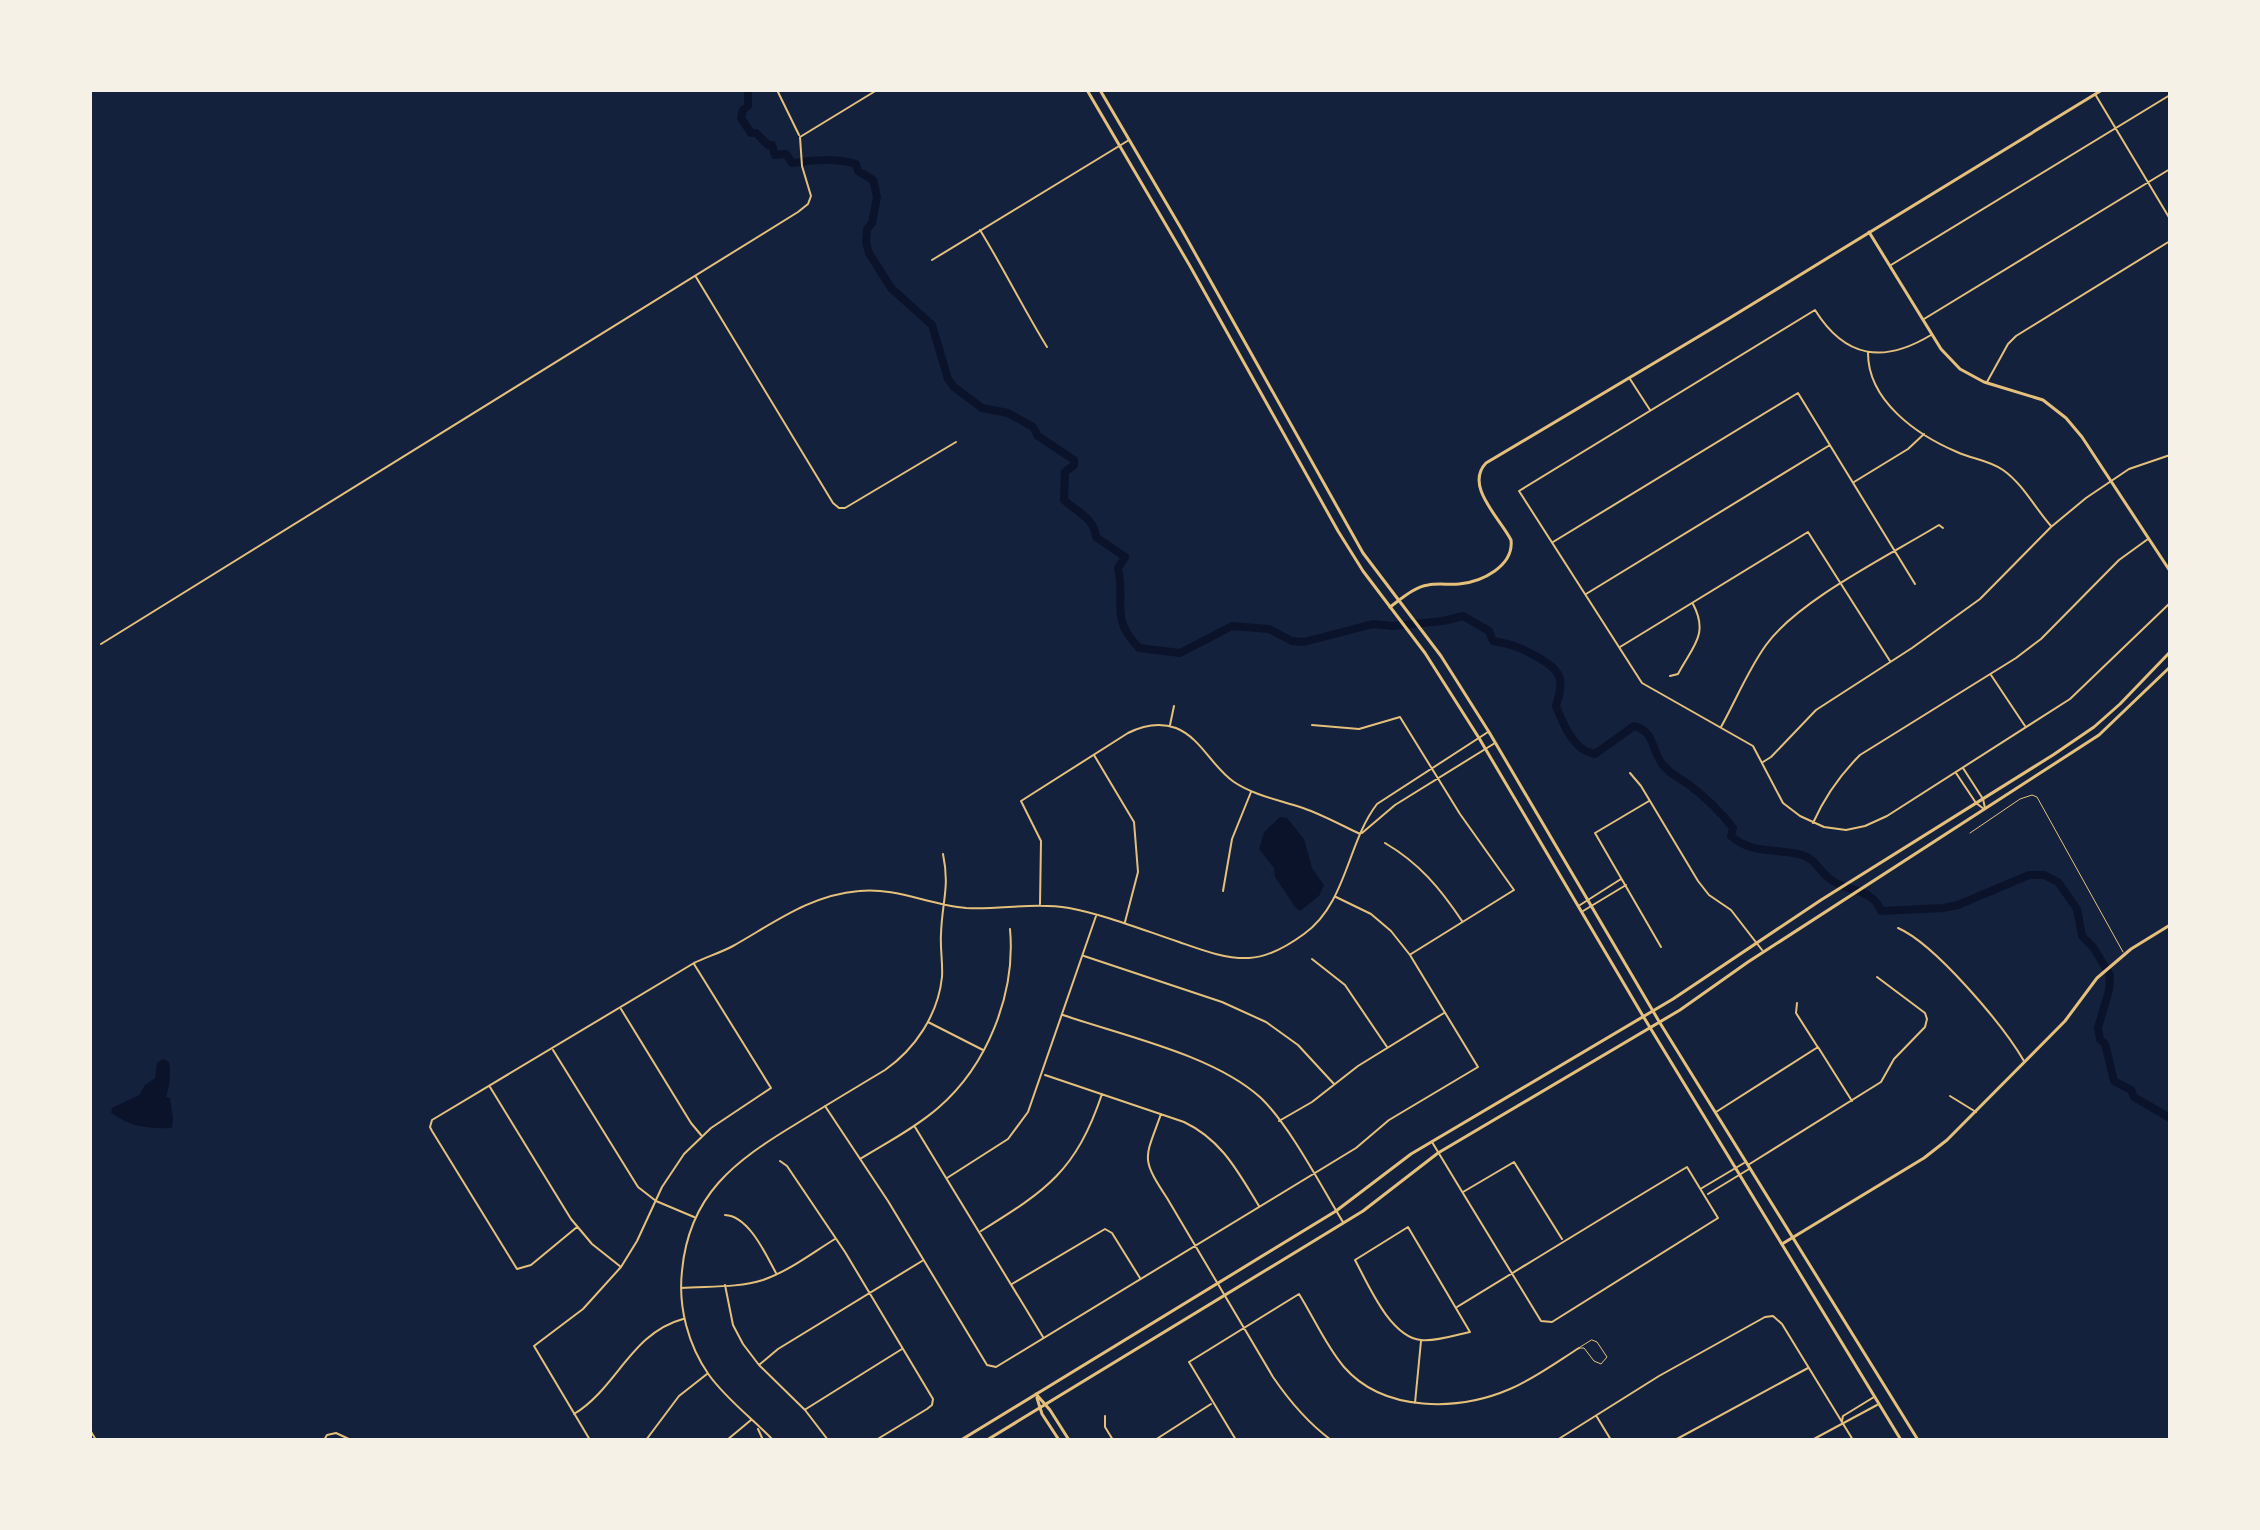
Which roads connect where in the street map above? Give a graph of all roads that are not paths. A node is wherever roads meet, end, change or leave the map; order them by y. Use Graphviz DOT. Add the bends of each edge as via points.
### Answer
graph roads {
  1 [pos="777,90"];
  2 [pos="877,90"];
  3 [pos="1087,90"];
  4 [pos="1100,90"];
  5 [pos="2102,90"];
  6 [pos="2095,94"];
  7 [pos="2170,95"];
  8 [pos="2116,128"];
  9 [pos="800,137"];
  10 [pos="1129,140"];
  11 [pos="1120,145"];
  12 [pos="2170,169"];
  13 [pos="2148,181"];
  14 [pos="2170,219"];
  15 [pos="979,229"];
  16 [pos="1869,232"];
  17 [pos="2170,241"];
  18 [pos="932,260"];
  19 [pos="1199,260"];
  20 [pos="1190,266"];
  21 [pos="1890,266"];
  22 [pos="695,275"];
  23 [pos="1923,320"];
  24 [pos="1932,334"];
  25 [pos="1047,347"];
  26 [pos="1868,351"];
  27 [pos="1629,378"];
  28 [pos="1986,383"];
  29 [pos="1281,409"];
  30 [pos="1650,410"];
  31 [pos="1272,414"];
  32 [pos="1924,434"];
  33 [pos="956,442"];
  34 [pos="1830,445"];
  35 [pos="2170,456"];
  36 [pos="2110,481"];
  37 [pos="1853,483"];
  38 [pos="2051,527"];
  39 [pos="1943,528"];
  40 [pos="2149,538"];
  41 [pos="1552,542"];
  42 [pos="1895,551"];
  43 [pos="2170,571"];
  44 [pos="1841,584"];
  45 [pos="1915,584"];
  46 [pos="1585,594"];
  47 [pos="1398,601"];
  48 [pos="1692,603"];
  49 [pos="2170,603"];
  50 [pos="1390,607"];
  51 [pos="101,644"];
  52 [pos="1620,648"];
  53 [pos="2170,652"];
  54 [pos="1890,662"];
  55 [pos="2170,667"];
  56 [pos="1990,674"];
  57 [pos="1670,676"];
  58 [pos="1174,706"];
  59 [pos="1312,725"];
  60 [pos="1170,726"];
  61 [pos="2025,727"];
  62 [pos="1720,728"];
  63 [pos="1489,732"];
  64 [pos="1479,738"];
  65 [pos="1495,743"];
  66 [pos="1485,749"];
  67 [pos="1094,755"];
  68 [pos="1762,763"];
  69 [pos="1963,767"];
  70 [pos="1431,768"];
  71 [pos="1956,772"];
  72 [pos="1630,773"];
  73 [pos="1438,778"];
  74 [pos="1251,791"];
  75 [pos="1983,799"];
  76 [pos="1650,800"];
  77 [pos="1976,803"];
  78 [pos="1985,809"];
  79 [pos="1813,823"];
  80 [pos="1970,833"];
  81 [pos="1361,834"];
  82 [pos="1385,843"];
  83 [pos="943,854"];
  84 [pos="1623,878"];
  85 [pos="1626,885"];
  86 [pos="1223,891"];
  87 [pos="1335,897"];
  88 [pos="1589,899"];
  89 [pos="944,905"];
  90 [pos="1040,905"];
  91 [pos="1580,905"];
  92 [pos="1593,905"];
  93 [pos="1583,911"];
  94 [pos="1097,915"];
  95 [pos="1463,922"];
  96 [pos="1124,924"];
  97 [pos="2170,925"];
  98 [pos="1898,928"];
  99 [pos="1010,929"];
  100 [pos="1757,942"];
  101 [pos="1661,947"];
  102 [pos="1764,952"];
  103 [pos="2124,954"];
  104 [pos="1410,955"];
  105 [pos="1083,956"];
  106 [pos="1312,959"];
  107 [pos="694,963"];
  108 [pos="1877,977"];
  109 [pos="1797,1003"];
  110 [pos="620,1007"];
  111 [pos="1653,1011"];
  112 [pos="1445,1012"];
  113 [pos="1063,1015"];
  114 [pos="1643,1016"];
  115 [pos="927,1022"];
  116 [pos="1660,1023"];
  117 [pos="1651,1028"];
  118 [pos="1818,1047"];
  119 [pos="552,1048"];
  120 [pos="1387,1048"];
  121 [pos="984,1050"];
  122 [pos="1579,1055"];
  123 [pos="2024,1062"];
  124 [pos="1586,1067"];
  125 [pos="1043,1074"];
  126 [pos="1334,1084"];
  127 [pos="490,1086"];
  128 [pos="1102,1094"];
  129 [pos="1950,1096"];
  130 [pos="1508,1097"];
  131 [pos="1852,1101"];
  132 [pos="825,1106"];
  133 [pos="1515,1108"];
  134 [pos="1976,1112"];
  135 [pos="1715,1113"];
  136 [pos="1161,1114"];
  137 [pos="1279,1121"];
  138 [pos="915,1125"];
  139 [pos="702,1136"];
  140 [pos="1431,1141"];
  141 [pos="1438,1153"];
  142 [pos="859,1160"];
  143 [pos="780,1161"];
  144 [pos="1747,1166"];
  145 [pos="1736,1168"];
  146 [pos="1314,1174"];
  147 [pos="1740,1174"];
  148 [pos="947,1178"];
  149 [pos="1702,1188"];
  150 [pos="1462,1193"];
  151 [pos="1707,1195"];
  152 [pos="656,1201"];
  153 [pos="1259,1207"];
  154 [pos="1336,1211"];
  155 [pos="725,1215"];
  156 [pos="695,1218"];
  157 [pos="1343,1223"];
  158 [pos="577,1227"];
  159 [pos="980,1232"];
  160 [pos="1791,1238"];
  161 [pos="836,1239"];
  162 [pos="1563,1241"];
  163 [pos="1782,1244"];
  164 [pos="1194,1247"];
  165 [pos="923,1261"];
  166 [pos="621,1267"];
  167 [pos="777,1274"];
  168 [pos="1512,1274"];
  169 [pos="1140,1279"];
  170 [pos="1216,1284"];
  171 [pos="725,1285"];
  172 [pos="1011,1285"];
  173 [pos="681,1288"];
  174 [pos="869,1293"];
  175 [pos="1223,1296"];
  176 [pos="1457,1307"];
  177 [pos="684,1318"];
  178 [pos="1245,1329"];
  179 [pos="1044,1338"];
  180 [pos="1421,1340"];
  181 [pos="903,1348"];
  182 [pos="1579,1348"];
  183 [pos="759,1365"];
  184 [pos="1809,1368"];
  185 [pos="708,1373"];
  186 [pos="1036,1394"];
  187 [pos="1874,1397"];
  188 [pos="1213,1403"];
  189 [pos="1046,1404"];
  190 [pos="1415,1404"];
  191 [pos="1878,1404"];
  192 [pos="1040,1407"];
  193 [pos="805,1410"];
  194 [pos="574,1414"];
  195 [pos="1105,1416"];
  196 [pos="1596,1416"];
  197 [pos="751,1420"];
  198 [pos="1842,1423"];
  199 [pos="758,1428"];
  200 [pos="90,1430"];
  201 [pos="96,1440"];
  202 [pos="324,1440"];
  203 [pos="351,1440"];
  204 [pos="590,1440"];
  205 [pos="646,1440"];
  206 [pos="727,1440"];
  207 [pos="763,1440"];
  208 [pos="773,1440"];
  209 [pos="828,1440"];
  210 [pos="876,1440"];
  211 [pos="961,1440"];
  212 [pos="987,1440"];
  213 [pos="1059,1440"];
  214 [pos="1069,1440"];
  215 [pos="1113,1440"];
  216 [pos="1155,1440"];
  217 [pos="1236,1440"];
  218 [pos="1331,1440"];
  219 [pos="1557,1440"];
  220 [pos="1611,1440"];
  221 [pos="1675,1440"];
  222 [pos="1812,1440"];
  223 [pos="1853,1440"];
  224 [pos="1901,1440"];
  225 [pos="1918,1440"];
  1 -- 9 [label="street"];
  2 -- 9 [label="street"];
  3 -- 11 [label="main road"];
  4 -- 10 [label="main road"];
  5 -- 6 [label="main road"];
  6 -- 8 [label="street"];
  6 -- 16 [label="main road"];
  7 -- 8 [label="street"];
  8 -- 13 [label="street"];
  8 -- 21 [label="street"];
  9 -- 22 [label="street" via="811,193 808,204"];
  10 -- 11 [label="street"];
  10 -- 19 [label="main road"];
  11 -- 15 [label="street"];
  11 -- 20 [label="main road"];
  12 -- 13 [label="street"];
  13 -- 14 [label="street"];
  13 -- 23 [label="street"];
  15 -- 18 [label="street"];
  15 -- 25 [label="street"];
  16 -- 21 [label="main road"];
  16 -- 27 [label="main road"];
  17 -- 28 [label="street" via="2016,336"];
  19 -- 20 [label="main road"];
  19 -- 29 [label="main road"];
  20 -- 31 [label="main road"];
  21 -- 23 [label="main road"];
  22 -- 33 [label="street" via="839,508"];
  22 -- 51 [label="street"];
  23 -- 24 [label="main road"];
  24 -- 26 [label="street" via="1897,352"];
  24 -- 28 [label="main road" via="1960,369"];
  26 -- 30 [label="street" via="1833,333 1815,310"];
  26 -- 32 [label="street" via="1874,387"];
  27 -- 30 [label="street"];
  27 -- 47 [label="main road" via="1481,468 1480,489 1511,540 1511,553 1502,566 1472,581 1423,586"];
  28 -- 36 [label="main road" via="2043,400 2077,431"];
  29 -- 31 [label="main road"];
  29 -- 47 [label="main road" via="1363,553"];
  30 -- 41 [label="street" via="1519,491"];
  31 -- 50 [label="main road" via="1338,531"];
  32 -- 37 [label="street"];
  32 -- 38 [label="street" via="2006,472"];
  34 -- 37 [label="street"];
  34 -- 41 [label="street" via="1798,393"];
  34 -- 46 [label="street"];
  35 -- 36 [label="street"];
  36 -- 38 [label="street"];
  36 -- 40 [label="main road"];
  37 -- 42 [label="street"];
  38 -- 54 [label="street" via="1980,599"];
  39 -- 42 [label="street" via="1939,525"];
  40 -- 43 [label="main road"];
  40 -- 56 [label="street" via="2119,560 2041,639"];
  41 -- 46 [label="street"];
  42 -- 44 [label="street"];
  42 -- 45 [label="street"];
  44 -- 48 [label="street" via="1808,532"];
  44 -- 54 [label="street"];
  44 -- 62 [label="street" via="1809,604 1766,645"];
  46 -- 52 [label="street"];
  47 -- 50 [label="main road"];
  47 -- 63 [label="main road"];
  48 -- 52 [label="street"];
  48 -- 57 [label="street" via="1702,629 1678,674"];
  49 -- 61 [label="street" via="2070,699"];
  50 -- 64 [label="main road"];
  52 -- 62 [label="street" via="1642,683"];
  53 -- 75 [label="main road" via="2094,727"];
  54 -- 68 [label="street" via="1816,710"];
  55 -- 78 [label="main road" via="2099,735"];
  56 -- 61 [label="street"];
  56 -- 79 [label="street" via="1860,755 1839,776"];
  58 -- 60 [label="street"];
  59 -- 70 [label="street" via="1359,729 1400,717"];
  60 -- 67 [label="street" via="1144,726"];
  60 -- 74 [label="street" via="1188,735 1225,775"];
  61 -- 69 [label="street"];
  62 -- 68 [label="street" via="1753,746"];
  63 -- 64 [label="street"];
  63 -- 65 [label="main road"];
  64 -- 66 [label="main road"];
  64 -- 70 [label="street"];
  65 -- 66 [label="street"];
  65 -- 88 [label="main road"];
  66 -- 73 [label="street"];
  66 -- 91 [label="main road"];
  67 -- 90 [label="street" via="1021,801 1041,841"];
  67 -- 96 [label="street" via="1134,822 1138,872"];
  68 -- 79 [label="street" via="1783,803"];
  69 -- 71 [label="street"];
  69 -- 75 [label="street"];
  70 -- 73 [label="street"];
  70 -- 81 [label="street" via="1377,804"];
  71 -- 77 [label="street"];
  71 -- 79 [label="street" via="1865,826 1846,830"];
  72 -- 76 [label="street"];
  73 -- 81 [label="street"];
  73 -- 95 [label="street" via="1514,890"];
  74 -- 81 [label="street"];
  74 -- 86 [label="street" via="1232,839"];
  75 -- 77 [label="main road"];
  75 -- 78 [label="street"];
  76 -- 84 [label="street" via="1595,833"];
  76 -- 100 [label="street" via="1703,888 1731,910"];
  77 -- 78 [label="street"];
  77 -- 100 [label="main road"];
  78 -- 102 [label="main road"];
  80 -- 103 [label="lane" via="2020,799 2037,797"];
  81 -- 87 [label="street"];
  82 -- 95 [label="street" via="1426,873"];
  83 -- 89 [label="street"];
  84 -- 85 [label="street"];
  84 -- 88 [label="street"];
  85 -- 92 [label="street"];
  85 -- 101 [label="street"];
  87 -- 96 [label="street" via="1307,933 1251,958 1216,955"];
  87 -- 104 [label="street" via="1371,914"];
  88 -- 91 [label="street"];
  88 -- 92 [label="main road"];
  89 -- 90 [label="street"];
  89 -- 107 [label="street" via="892,892 835,894 796,908"];
  89 -- 115 [label="street" via="941,980"];
  90 -- 94 [label="street"];
  91 -- 93 [label="main road"];
  92 -- 93 [label="street"];
  92 -- 111 [label="main road"];
  93 -- 114 [label="main road"];
  94 -- 96 [label="street"];
  94 -- 105 [label="street"];
  95 -- 104 [label="street"];
  97 -- 103 [label="main road"];
  98 -- 123 [label="street" via="1925,946 1997,1020"];
  99 -- 121 [label="street" via="1007,985"];
  100 -- 102 [label="street"];
  100 -- 111 [label="main road"];
  102 -- 116 [label="main road"];
  103 -- 123 [label="main road" via="2085,990 2065,1021"];
  104 -- 112 [label="street"];
  105 -- 113 [label="street"];
  105 -- 126 [label="street" via="1266,1022 1298,1045"];
  106 -- 120 [label="street" via="1345,985"];
  107 -- 110 [label="street"];
  107 -- 139 [label="street" via="771,1088"];
  108 -- 131 [label="street" via="1925,1013 1927,1023 1881,1082"];
  109 -- 118 [label="street" via="1796,1013"];
  110 -- 119 [label="street"];
  110 -- 139 [label="street"];
  111 -- 114 [label="main road"];
  111 -- 116 [label="main road"];
  112 -- 120 [label="street"];
  112 -- 146 [label="street" via="1478,1067 1389,1120"];
  113 -- 125 [label="street"];
  113 -- 137 [label="street" via="1214,1066 1263,1100"];
  114 -- 117 [label="main road"];
  114 -- 122 [label="main road"];
  115 -- 121 [label="street"];
  115 -- 132 [label="street" via="895,1062"];
  116 -- 117 [label="main road"];
  116 -- 135 [label="main road"];
  117 -- 124 [label="main road"];
  117 -- 145 [label="main road"];
  118 -- 131 [label="street"];
  118 -- 135 [label="street"];
  119 -- 127 [label="street"];
  119 -- 152 [label="street" via="631,1178"];
  120 -- 126 [label="street"];
  121 -- 138 [label="street" via="958,1089"];
  122 -- 124 [label="main road"];
  122 -- 130 [label="main road"];
  123 -- 134 [label="main road"];
  124 -- 133 [label="main road"];
  125 -- 128 [label="street"];
  125 -- 148 [label="street" via="1031,1107 1012,1134"];
  126 -- 137 [label="street"];
  127 -- 158 [label="street"];
  127 -- 158 [label="street" via="432,1120 430,1127 513,1264 525,1269"];
  128 -- 136 [label="street"];
  128 -- 159 [label="street" via="1086,1137 1058,1176"];
  129 -- 134 [label="street"];
  130 -- 133 [label="main road"];
  130 -- 140 [label="main road"];
  131 -- 144 [label="street"];
  132 -- 142 [label="street"];
  132 -- 156 [label="street" via="741,1158 716,1184"];
  133 -- 141 [label="main road"];
  134 -- 160 [label="main road" via="1924,1158"];
  135 -- 144 [label="main road"];
  136 -- 153 [label="street" via="1218,1144"];
  136 -- 164 [label="street" via="1147,1165"];
  137 -- 146 [label="street"];
  138 -- 142 [label="street"];
  138 -- 148 [label="street"];
  139 -- 152 [label="street" via="675,1167"];
  140 -- 141 [label="street"];
  140 -- 154 [label="main road"];
  141 -- 150 [label="street"];
  141 -- 157 [label="main road"];
  142 -- 165 [label="street"];
  143 -- 161 [label="street"];
  144 -- 145 [label="street"];
  144 -- 147 [label="street"];
  144 -- 160 [label="main road"];
  145 -- 147 [label="main road"];
  145 -- 149 [label="street"];
  146 -- 153 [label="street"];
  146 -- 154 [label="street"];
  147 -- 151 [label="street"];
  147 -- 163 [label="main road"];
  148 -- 159 [label="street"];
  149 -- 151 [label="street"];
  149 -- 162 [label="street" via="1687,1167"];
  150 -- 162 [label="street" via="1514,1162"];
  150 -- 168 [label="street"];
  151 -- 168 [label="street" via="1718,1218 1552,1322 1541,1321"];
  152 -- 156 [label="street"];
  152 -- 166 [label="street"];
  153 -- 164 [label="street"];
  154 -- 157 [label="street"];
  154 -- 170 [label="main road"];
  155 -- 167 [label="street" via="751,1233"];
  156 -- 173 [label="street" via="685,1247"];
  157 -- 175 [label="main road"];
  158 -- 166 [label="street"];
  159 -- 172 [label="street"];
  160 -- 163 [label="main road"];
  160 -- 225 [label="main road"];
  161 -- 167 [label="street"];
  161 -- 174 [label="street"];
  162 -- 168 [label="street"];
  163 -- 187 [label="main road"];
  164 -- 169 [label="street"];
  164 -- 170 [label="street"];
  165 -- 174 [label="street"];
  165 -- 179 [label="street" via="989,1367"];
  166 -- 194 [label="street" via="583,1309 534,1346"];
  167 -- 171 [label="street"];
  168 -- 176 [label="street"];
  169 -- 172 [label="street" via="1108,1229"];
  169 -- 179 [label="street"];
  170 -- 175 [label="street"];
  170 -- 186 [label="main road"];
  171 -- 173 [label="street"];
  171 -- 183 [label="street" via="733,1325"];
  172 -- 179 [label="street"];
  173 -- 177 [label="street"];
  174 -- 181 [label="street"];
  174 -- 183 [label="street"];
  175 -- 178 [label="street"];
  175 -- 189 [label="main road"];
  176 -- 180 [label="street" via="1470,1332"];
  176 -- 180 [label="street" via="1408,1227 1355,1260 1390,1320"];
  177 -- 185 [label="street"];
  177 -- 194 [label="street" via="648,1337 598,1397"];
  178 -- 188 [label="street" via="1189,1362"];
  178 -- 190 [label="street" via="1299,1294 1344,1367 1378,1393"];
  178 -- 218 [label="street" via="1291,1404"];
  180 -- 190 [label="street"];
  181 -- 193 [label="street"];
  181 -- 210 [label="street" via="933,1402"];
  182 -- 182 [label="lane" via="1597,1363 1607,1357 1595,1340"];
  182 -- 190 [label="street" via="1498,1394"];
  183 -- 193 [label="street"];
  184 -- 196 [label="street" via="1782,1324 1765,1317"];
  184 -- 198 [label="street"];
  184 -- 221 [label="street"];
  185 -- 197 [label="street"];
  185 -- 205 [label="street" via="679,1396"];
  186 -- 189 [label="main road"];
  186 -- 192 [label="main road"];
  186 -- 211 [label="main road"];
  187 -- 191 [label="main road"];
  187 -- 198 [label="street" via="1843,1416"];
  188 -- 216 [label="street"];
  188 -- 217 [label="street"];
  189 -- 192 [label="main road"];
  189 -- 214 [label="main road"];
  191 -- 198 [label="street"];
  191 -- 224 [label="main road"];
  192 -- 212 [label="main road"];
  192 -- 213 [label="main road"];
  193 -- 209 [label="street"];
  194 -- 204 [label="street"];
  195 -- 215 [label="street"];
  196 -- 219 [label="street"];
  196 -- 220 [label="street"];
  197 -- 199 [label="street"];
  197 -- 206 [label="street"];
  198 -- 222 [label="street"];
  198 -- 223 [label="street"];
  199 -- 207 [label="street"];
  199 -- 208 [label="street"];
  200 -- 201 [label="street"];
  202 -- 203 [label="street" via="336,1433"];
}
